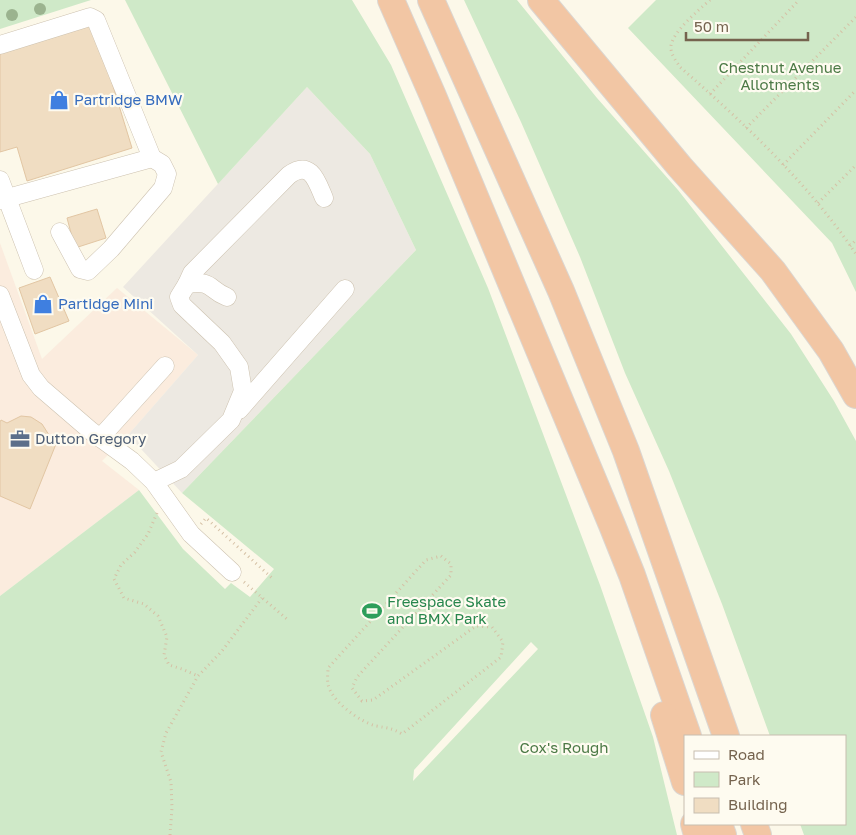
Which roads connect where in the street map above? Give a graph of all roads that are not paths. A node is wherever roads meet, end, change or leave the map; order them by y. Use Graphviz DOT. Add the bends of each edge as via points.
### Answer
graph roads {
  1 [pos="391,0"];
  2 [pos="431,0"];
  3 [pos="541,0"];
  4 [pos="0,44"];
  5 [pos="152,158"];
  6 [pos="0,180"];
  7 [pos="324,198"];
  8 [pos="3,199"];
  9 [pos="60,232"];
  10 [pos="34,270"];
  11 [pos="186,284"];
  12 [pos="344,289"];
  13 [pos="0,295"];
  14 [pos="227,297"];
  15 [pos="165,366"];
  16 [pos="856,395"];
  17 [pos="231,420"];
  18 [pos="100,438"];
  19 [pos="154,482"];
  20 [pos="612,525"];
  21 [pos="232,572"];
  22 [pos="688,735"];
  23 [pos="726,735"];
  24 [pos="684,779"];
  1 -- 20 [label="highway"];
  2 -- 23 [label="highway" via="557,282 622,442"];
  3 -- 16 [label="highway" via="680,168 773,271 831,351"];
  4 -- 5 [label="street" via="90,17 96,20"];
  5 -- 8 [label="street"];
  5 -- 9 [label="street" via="162,164 167,174 163,188 88,271 80,269"];
  6 -- 8 [label="street"];
  7 -- 11 [label="street" via="310,172 297,169 192,272"];
  8 -- 10 [label="street"];
  11 -- 14 [label="street" via="202,282"];
  11 -- 17 [label="street" via="178,297 182,305 222,342 239,367 243,391"];
  12 -- 17 [label="street"];
  13 -- 18 [label="street" via="31,375 41,388"];
  15 -- 18 [label="street" via="115,412"];
  17 -- 19 [label="street" via="181,469"];
  18 -- 19 [label="street"];
  19 -- 21 [label="street" via="191,534"];
  20 -- 22 [label="highway"];
  20 -- 24 [label="highway" via="621,582"];
}
